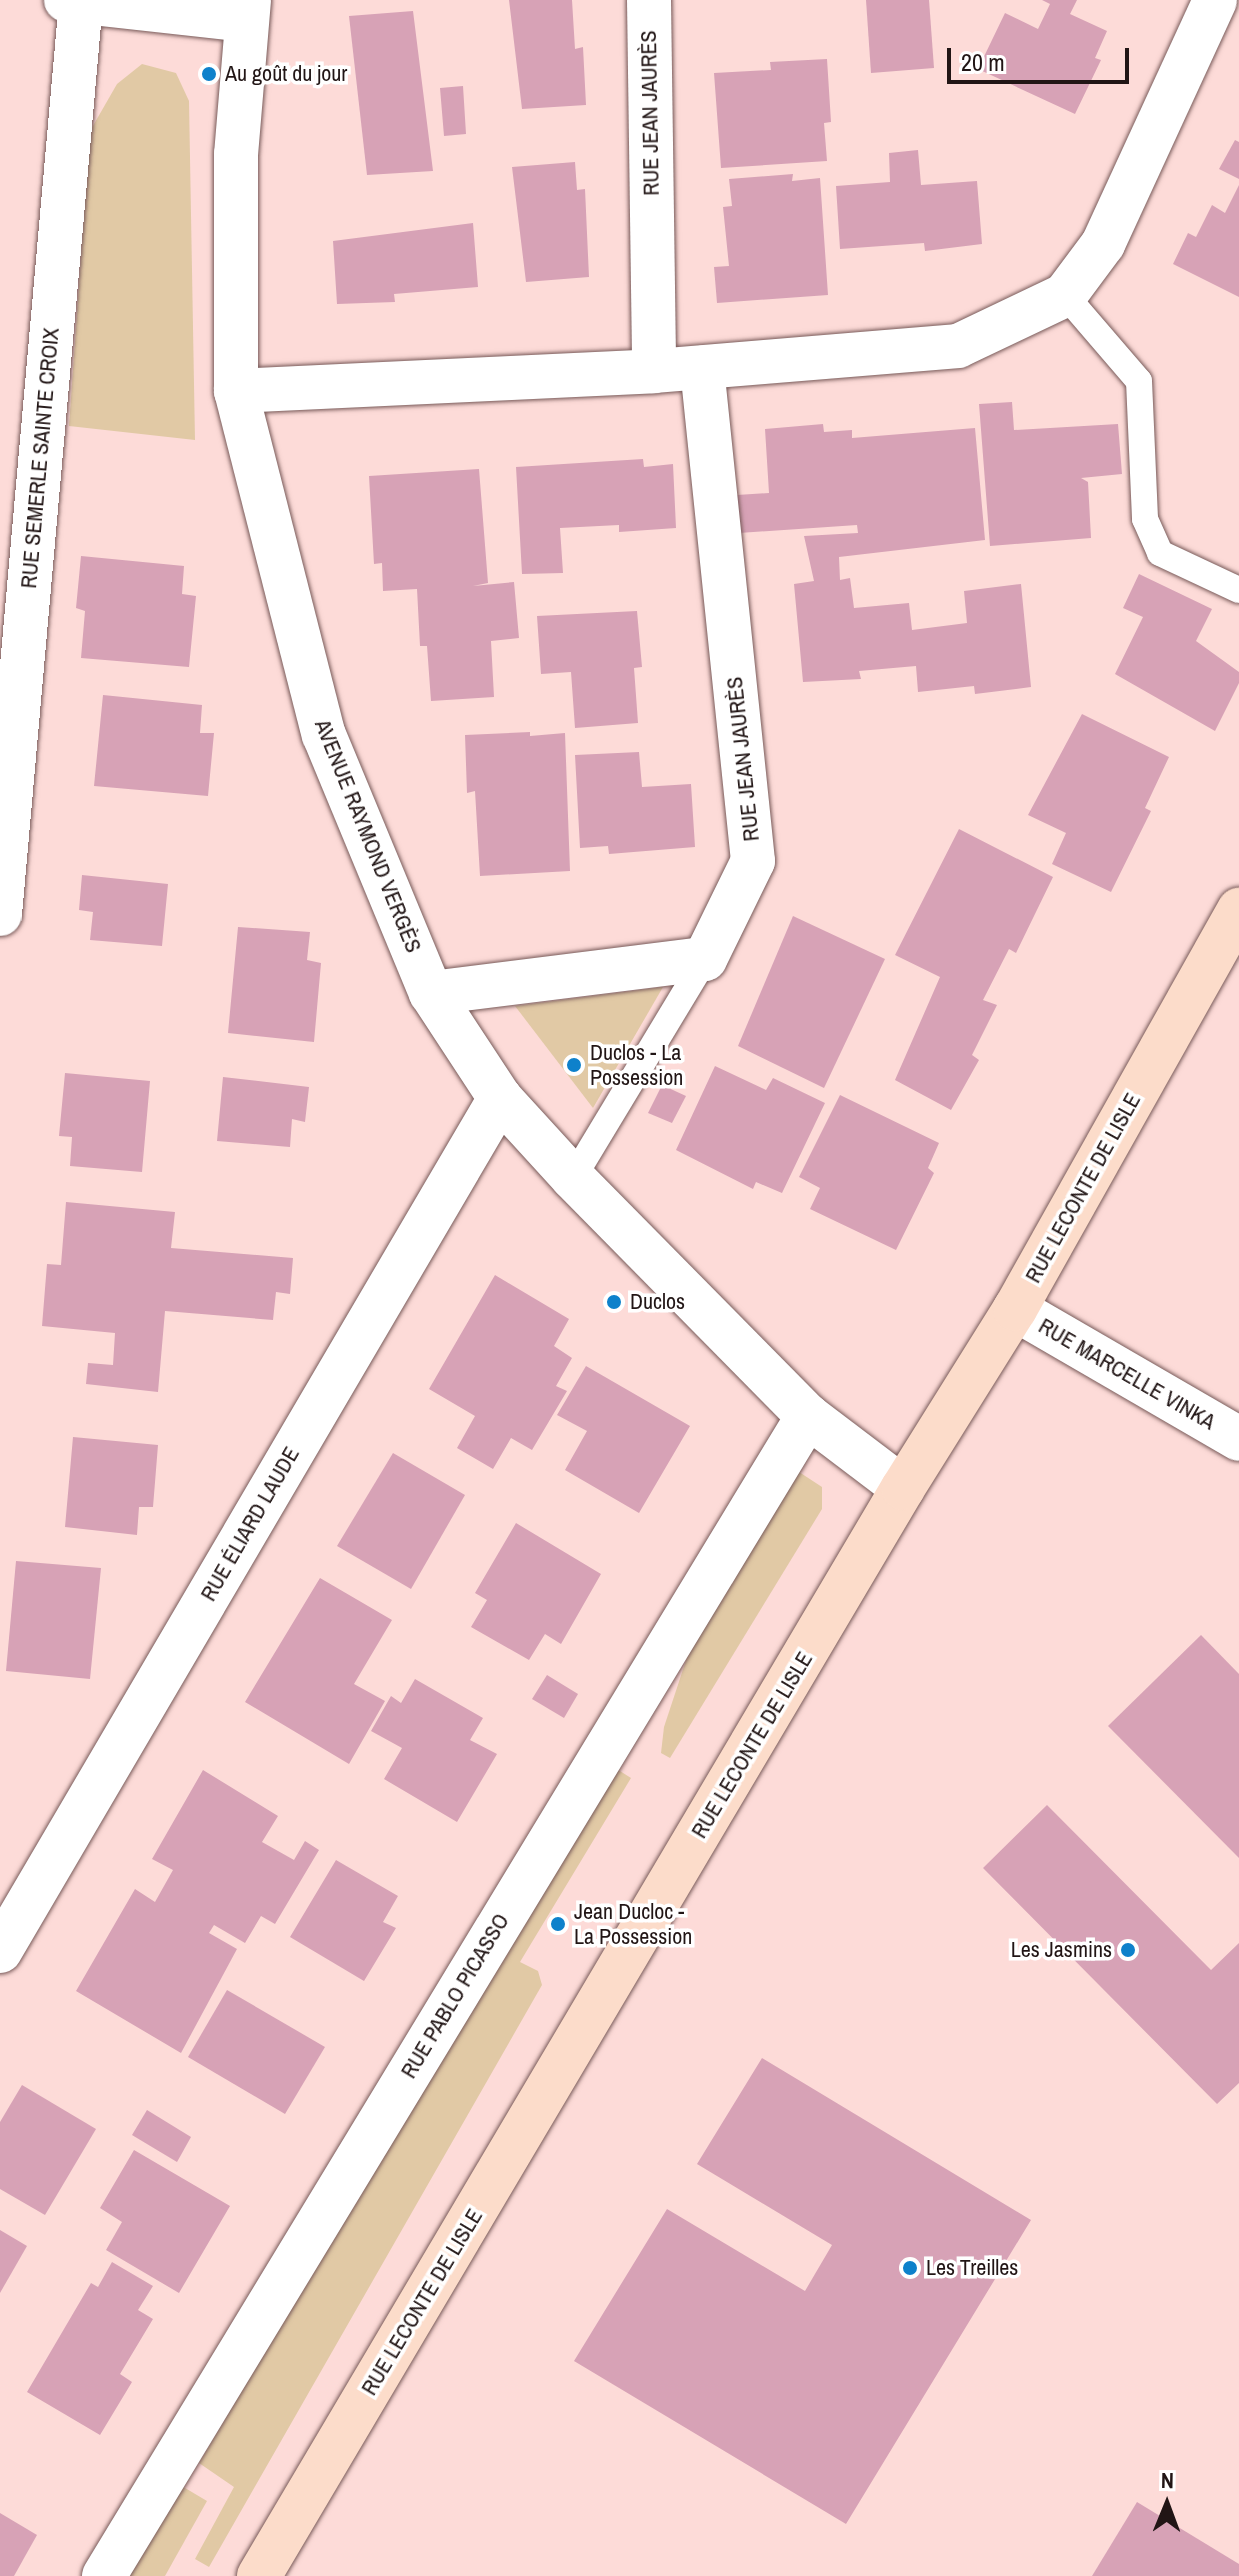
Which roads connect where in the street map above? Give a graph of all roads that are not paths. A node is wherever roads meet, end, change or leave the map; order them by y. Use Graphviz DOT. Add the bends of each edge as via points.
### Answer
graph roads {
  1 [pos="66,0"];
  2 [pos="649,0"];
  3 [pos="1215,0"];
  4 [pos="81,1"];
  5 [pos="247,10"];
  6 [pos="1065,295"];
  7 [pos="702,368"];
  8 [pos="654,371"];
  9 [pos="236,391"];
  10 [pos="1239,590"];
  11 [pos="1239,910"];
  12 [pos="0,914"];
  13 [pos="705,959"];
  14 [pos="431,993"];
  15 [pos="500,1098"];
  16 [pos="573,1178"];
  17 [pos="1015,1309"];
  18 [pos="808,1416"];
  19 [pos="1239,1439"];
  20 [pos="903,1488"];
  21 [pos="0,1951"];
  22 [pos="104,2576"];
  23 [pos="259,2576"];
  1 -- 4 [label="street"];
  2 -- 8 [label="street, RUE JEAN JAURÈS"];
  3 -- 6 [label="street" via="1103,244"];
  4 -- 5 [label="street"];
  4 -- 12 [label="street, RUE SEMERLE SAINTE CROIX"];
  5 -- 9 [label="street, AVENUE RAYMOND VERGÈS" via="236,154"];
  6 -- 7 [label="street" via="958,346"];
  6 -- 10 [label="lane" via="1139,381 1145,519 1160,553"];
  7 -- 8 [label="street"];
  7 -- 13 [label="street, RUE JEAN JAURÈS" via="753,861"];
  8 -- 9 [label="street"];
  9 -- 14 [label="street, AVENUE RAYMOND VERGÈS" via="324,735"];
  11 -- 17 [label="main road, RUE LECONTE DE LISLE"];
  13 -- 14 [label="street"];
  13 -- 16 [label="lane"];
  14 -- 15 [label="street, AVENUE RAYMOND VERGÈS"];
  15 -- 16 [label="street, AVENUE RAYMOND VERGÈS"];
  15 -- 21 [label="street, RUE ÉLIARD LAUDE"];
  16 -- 18 [label="street, AVENUE RAYMOND VERGÈS"];
  17 -- 19 [label="street, RUE MARCELLE VINKA"];
  17 -- 20 [label="main road, RUE LECONTE DE LISLE"];
  18 -- 20 [label="street, AVENUE RAYMOND VERGÈS"];
  18 -- 22 [label="street, RUE PABLO PICASSO"];
  20 -- 23 [label="main road, RUE LECONTE DE LISLE"];
}
